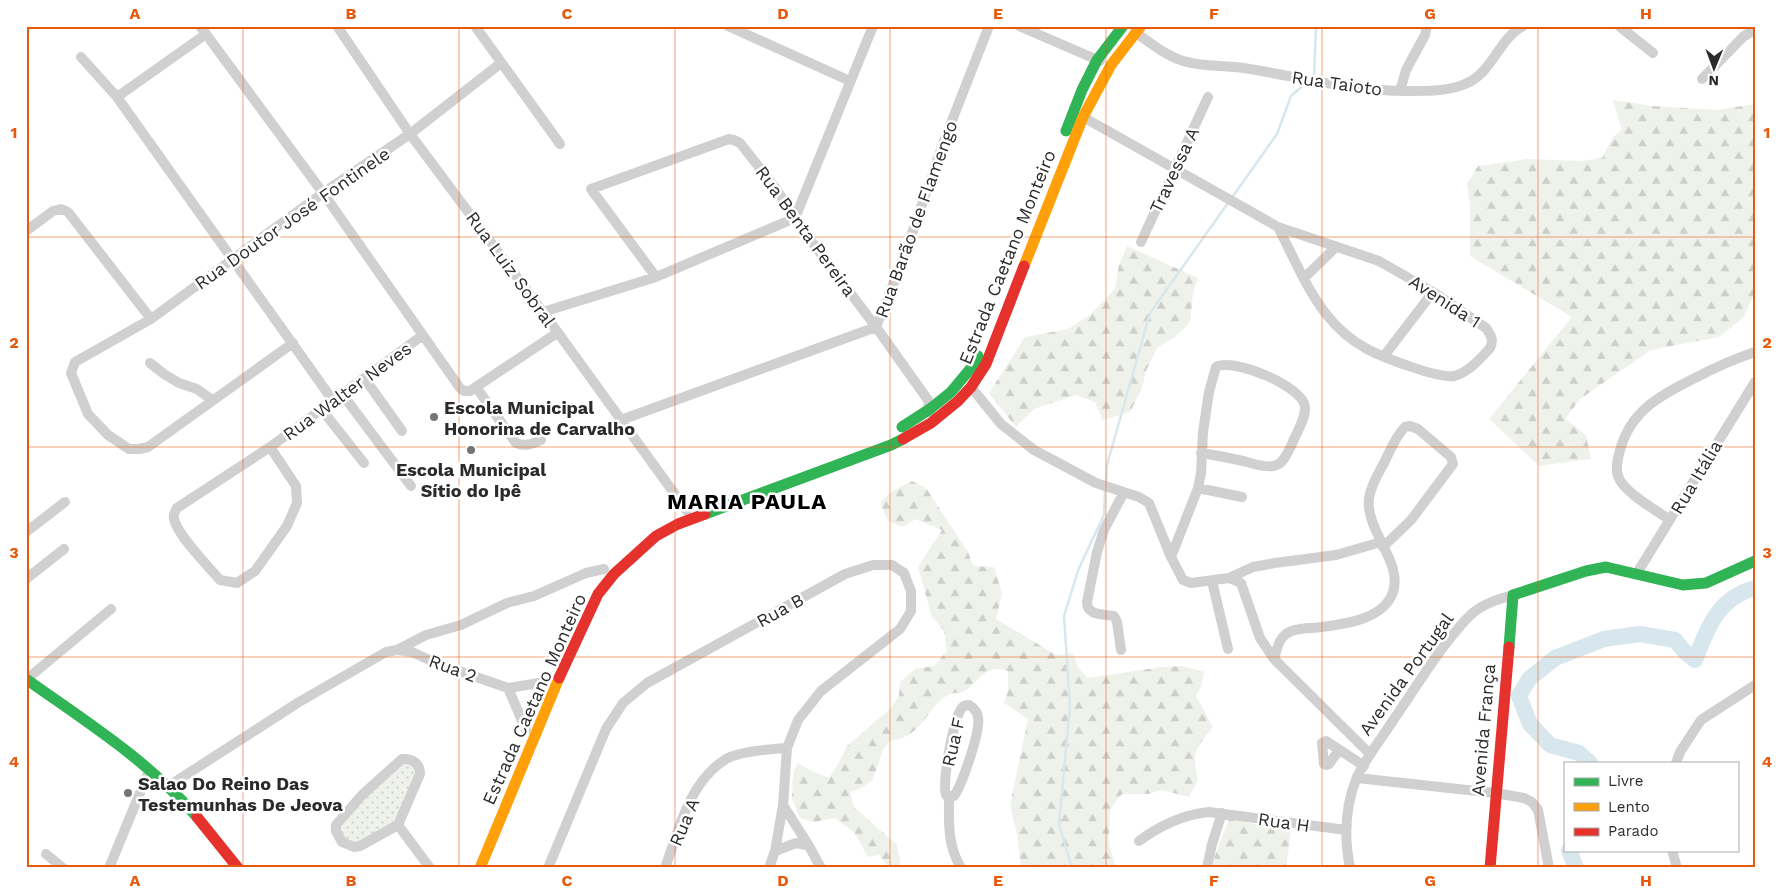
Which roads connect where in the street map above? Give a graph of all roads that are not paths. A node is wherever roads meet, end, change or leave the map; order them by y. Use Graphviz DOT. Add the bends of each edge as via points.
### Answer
graph roads {
  1 [pos="337,26"];
  2 [pos="475,26"];
  3 [pos="728,26"];
  4 [pos="873,26"];
  5 [pos="989,26"];
  6 [pos="1019,26"];
  7 [pos="1124,26"];
  8 [pos="1426,26"];
  9 [pos="1523,26"];
  10 [pos="1619,26"];
  11 [pos="1138,29"];
  12 [pos="203,30"];
  13 [pos="1755,30"];
  14 [pos="1653,53"];
  15 [pos="81,57"];
  16 [pos="1097,60"];
  17 [pos="500,63"];
  18 [pos="1110,65"];
  19 [pos="1702,78"];
  20 [pos="850,80"];
  21 [pos="1400,91"];
  22 [pos="117,97"];
  23 [pos="1208,97"];
  24 [pos="1083,117"];
  25 [pos="410,134"];
  26 [pos="560,144"];
  27 [pos="1174,168"];
  28 [pos="323,193"];
  29 [pos="795,218"];
  30 [pos="1278,227"];
  31 [pos="26,231"];
  32 [pos="1141,242"];
  33 [pos="1336,248"];
  34 [pos="232,259"];
  35 [pos="656,277"];
  36 [pos="1304,278"];
  37 [pos="1433,292"];
  38 [pos="543,312"];
  39 [pos="151,319"];
  40 [pos="876,327"];
  41 [pos="558,333"];
  42 [pos="423,335"];
  43 [pos="293,342"];
  44 [pos="1755,352"];
  45 [pos="1384,356"];
  46 [pos="150,363"];
  47 [pos="365,379"];
  48 [pos="1755,382"];
  49 [pos="971,387"];
  50 [pos="476,388"];
  51 [pos="343,395"];
  52 [pos="212,400"];
  53 [pos="334,402"];
  54 [pos="930,409"];
  55 [pos="322,410"];
  56 [pos="621,420"];
  57 [pos="931,423"];
  58 [pos="402,430"];
  59 [pos="541,440"];
  60 [pos="270,447"];
  61 [pos="1201,453"];
  62 [pos="364,462"];
  63 [pos="411,486"];
  64 [pos="1198,488"];
  65 [pos="1124,492"];
  66 [pos="1242,497"];
  67 [pos="65,502"];
  68 [pos="687,510"];
  69 [pos="1670,520"];
  70 [pos="26,532"];
  71 [pos="638,538"];
  72 [pos="1382,544"];
  73 [pos="64,549"];
  74 [pos="617,556"];
  75 [pos="1170,557"];
  76 [pos="1755,561"];
  77 [pos="604,569"];
  78 [pos="1637,573"];
  79 [pos="1229,578"];
  80 [pos="26,579"];
  81 [pos="1212,581"];
  82 [pos="1513,595"];
  83 [pos="110,609"];
  84 [pos="571,625"];
  85 [pos="560,648"];
  86 [pos="1228,649"];
  87 [pos="397,650"];
  88 [pos="1122,650"];
  89 [pos="1274,659"];
  90 [pos="27,679"];
  91 [pos="545,682"];
  92 [pos="1755,685"];
  93 [pos="508,688"];
  94 [pos="526,730"];
  95 [pos="787,748"];
  96 [pos="1339,750"];
  97 [pos="1370,754"];
  98 [pos="1676,762"];
  99 [pos="1364,766"];
  100 [pos="149,771"];
  101 [pos="1357,778"];
  102 [pos="167,787"];
  103 [pos="1495,793"];
  104 [pos="949,797"];
  105 [pos="783,805"];
  106 [pos="1222,814"];
  107 [pos="398,825"];
  108 [pos="1346,830"];
  109 [pos="1139,841"];
  110 [pos="809,846"];
  111 [pos="775,851"];
  112 [pos="1673,852"];
  113 [pos="46,854"];
  114 [pos="63,868"];
  115 [pos="109,868"];
  116 [pos="238,868"];
  117 [pos="430,868"];
  118 [pos="470,868"];
  119 [pos="480,868"];
  120 [pos="548,868"];
  121 [pos="665,868"];
  122 [pos="769,868"];
  123 [pos="821,868"];
  124 [pos="961,868"];
  125 [pos="1207,868"];
  126 [pos="1350,868"];
  127 [pos="1490,868"];
  128 [pos="1549,868"];
  129 [pos="1677,868"];
  1 -- 25 [label="street, Rua Luiz Sobral"];
  2 -- 17 [label="street"];
  3 -- 20 [label="street"];
  4 -- 20 [label="street"];
  5 -- 40 [label="street, Rua Barão de Flamengo"];
  6 -- 16 [label="street"];
  7 -- 16 [label="main road, Estrada Caetano Monteiro"];
  8 -- 21 [label="street"];
  9 -- 21 [label="street, Rua Taioto" via="1514,31 1490,66 1465,84 1434,91"];
  10 -- 14 [label="street"];
  11 -- 18 [label="main road, Estrada Caetano Monteiro"];
  11 -- 21 [label="street, Rua Taioto" via="1167,55 1186,62 1242,67 1361,89"];
  12 -- 22 [label="street"];
  12 -- 28 [label="street"];
  13 -- 19 [label="street" via="1743,37"];
  15 -- 22 [label="street"];
  16 -- 18 [label="street"];
  16 -- 54 [label="main road, Estrada Caetano Monteiro" via="1082,90 976,362 951,392"];
  17 -- 25 [label="street, Rua Doutor José Fontinele"];
  17 -- 26 [label="street"];
  18 -- 24 [label="main road, Estrada Caetano Monteiro"];
  20 -- 29 [label="street"];
  22 -- 34 [label="street"];
  23 -- 27 [label="street, Travessa A"];
  24 -- 27 [label="street, Avenida 1"];
  24 -- 49 [label="main road, Estrada Caetano Monteiro" via="986,364"];
  25 -- 28 [label="street, Rua Doutor José Fontinele"];
  25 -- 38 [label="street, Rua Luiz Sobral"];
  27 -- 30 [label="street, Avenida 1"];
  27 -- 32 [label="street, Travessa A"];
  28 -- 34 [label="street, Rua Doutor José Fontinele"];
  28 -- 42 [label="street"];
  29 -- 35 [label="street"];
  29 -- 35 [label="street, Rua Benta Pereira" via="740,143 729,139 591,189"];
  29 -- 40 [label="street, Rua Benta Pereira"];
  30 -- 33 [label="street, Avenida 1"];
  30 -- 36 [label="street, Avenida 1"];
  31 -- 39 [label="street" via="53,211 61,209 68,212"];
  33 -- 36 [label="street"];
  33 -- 37 [label="street, Avenida 1" via="1380,261"];
  34 -- 39 [label="street, Rua Doutor José Fontinele"];
  34 -- 43 [label="street"];
  35 -- 38 [label="street"];
  36 -- 45 [label="street, Avenida 1" via="1326,314 1340,329"];
  37 -- 45 [label="street"];
  37 -- 45 [label="street, Avenida 1" via="1486,328 1492,337 1490,348 1464,372 1446,377"];
  38 -- 41 [label="street, Rua Luiz Sobral"];
  39 -- 52 [label="street, Rua Doutor José Fontinele" via="75,362 71,373 88,414 108,435 129,449 139,449 148,447"];
  40 -- 54 [label="street, Rua Benta Pereira" via="928,400"];
  40 -- 56 [label="street, Rua Barão de Flamengo"];
  41 -- 50 [label="street"];
  41 -- 56 [label="street, Rua Luiz Sobral"];
  42 -- 47 [label="street, Rua Walter Neves"];
  42 -- 50 [label="street" via="460,388 464,391"];
  43 -- 52 [label="street"];
  43 -- 53 [label="street"];
  44 -- 69 [label="street" via="1660,396 1631,425 1616,465 1618,477 1628,490"];
  46 -- 52 [label="street"];
  47 -- 51 [label="street, Rua Walter Neves"];
  47 -- 58 [label="street"];
  48 -- 69 [label="street, Rua Itália"];
  49 -- 57 [label="main road, Estrada Caetano Monteiro"];
  49 -- 65 [label="street" via="1001,424 1034,450 1096,483"];
  50 -- 59 [label="street" via="516,443 528,445"];
  51 -- 53 [label="street, Rua Walter Neves"];
  51 -- 63 [label="street"];
  53 -- 55 [label="street, Rua Walter Neves"];
  54 -- 57 [label="street, Rua Benta Pereira"];
  54 -- 68 [label="main road, Estrada Caetano Monteiro" via="878,440"];
  55 -- 60 [label="street, Rua Walter Neves"];
  55 -- 62 [label="street"];
  56 -- 68 [label="street, Rua Luiz Sobral"];
  57 -- 119 [label="main road, Estrada Caetano Monteiro" via="891,446 678,524 656,536 614,574 598,594 567,661"];
  60 -- 60 [label="street, Rua Walter Neves" via="296,486 296,502 287,526 255,571 237,583 220,580 184,537 174,519 174,512"];
  61 -- 61 [label="street" via="1210,392 1219,365 1261,373 1288,387 1304,401 1304,414 1296,435 1283,460 1276,466"];
  61 -- 64 [label="street"];
  64 -- 66 [label="street"];
  64 -- 75 [label="street"];
  65 -- 75 [label="street" via="1148,503"];
  65 -- 88 [label="street" via="1104,530 1086,602 1091,612 1114,616"];
  67 -- 70 [label="street"];
  68 -- 71 [label="main road, Estrada Caetano Monteiro" via="664,520"];
  69 -- 78 [label="street, Rua Itália"];
  72 -- 72 [label="street" via="1411,520 1453,464 1451,457 1410,426 1405,427 1395,440 1369,499 1370,512"];
  72 -- 79 [label="street" via="1336,555 1253,567"];
  72 -- 89 [label="street" via="1395,579 1386,606 1372,615 1346,623 1291,631 1283,636"];
  73 -- 80 [label="street"];
  74 -- 77 [label="main road, Estrada Caetano Monteiro"];
  75 -- 81 [label="street" via="1183,580 1191,583"];
  76 -- 78 [label="main road, Avenida Portugal" via="1706,583 1683,585"];
  77 -- 84 [label="main road, Estrada Caetano Monteiro"];
  77 -- 87 [label="street" via="507,603 471,622 426,636"];
  78 -- 82 [label="main road, Avenida Portugal" via="1606,567"];
  79 -- 81 [label="street"];
  79 -- 89 [label="street" via="1241,583 1260,638"];
  81 -- 86 [label="street"];
  82 -- 97 [label="street, Avenida Portugal" via="1475,612 1462,624"];
  82 -- 103 [label="main road, Avenida França"];
  83 -- 90 [label="street"];
  85 -- 91 [label="main road, Estrada Caetano Monteiro"];
  87 -- 93 [label="street, Rua 2" via="412,652"];
  87 -- 102 [label="street" via="386,652 311,694"];
  89 -- 97 [label="street"];
  90 -- 100 [label="main road"];
  91 -- 93 [label="street, Rua 2"];
  91 -- 94 [label="main road, Estrada Caetano Monteiro"];
  92 -- 98 [label="street" via="1701,720"];
  93 -- 94 [label="street"];
  94 -- 118 [label="main road, Estrada Caetano Monteiro"];
  95 -- 105 [label="street"];
  95 -- 120 [label="street, Rua B" via="798,720 821,691 900,628 911,611 911,591 904,573 892,565 873,565 845,574 647,683 623,703 606,729"];
  95 -- 121 [label="street, Rua A" via="758,750 727,758 705,778 686,807"];
  96 -- 99 [label="street"];
  97 -- 99 [label="street, Avenida Portugal"];
  99 -- 101 [label="street, Avenida Portugal"];
  100 -- 102 [label="main road"];
  100 -- 115 [label="street"];
  101 -- 103 [label="street"];
  101 -- 108 [label="street, Avenida Portugal"];
  102 -- 116 [label="main road" via="188,806"];
  103 -- 127 [label="main road, Avenida França"];
  103 -- 128 [label="street" via="1524,798 1538,810"];
  104 -- 104 [label="street, Rua F" via="954,796 960,786 978,729 975,709 969,705 960,710 954,729 944,780 944,789"];
  104 -- 124 [label="street, Rua F" via="948,834"];
  105 -- 110 [label="street"];
  105 -- 111 [label="street"];
  106 -- 108 [label="street, Rua H"];
  106 -- 109 [label="street, Rua H" via="1195,813 1175,819"];
  106 -- 125 [label="street"];
  107 -- 107 [label="street" via="420,774 412,760 398,762 362,795 336,825 336,832 342,842 354,847"];
  107 -- 117 [label="street"];
  108 -- 126 [label="street, Avenida Portugal"];
  110 -- 111 [label="street" via="796,843"];
  110 -- 123 [label="street"];
  111 -- 122 [label="street"];
  112 -- 129 [label="street"];
  113 -- 114 [label="street"];
}
